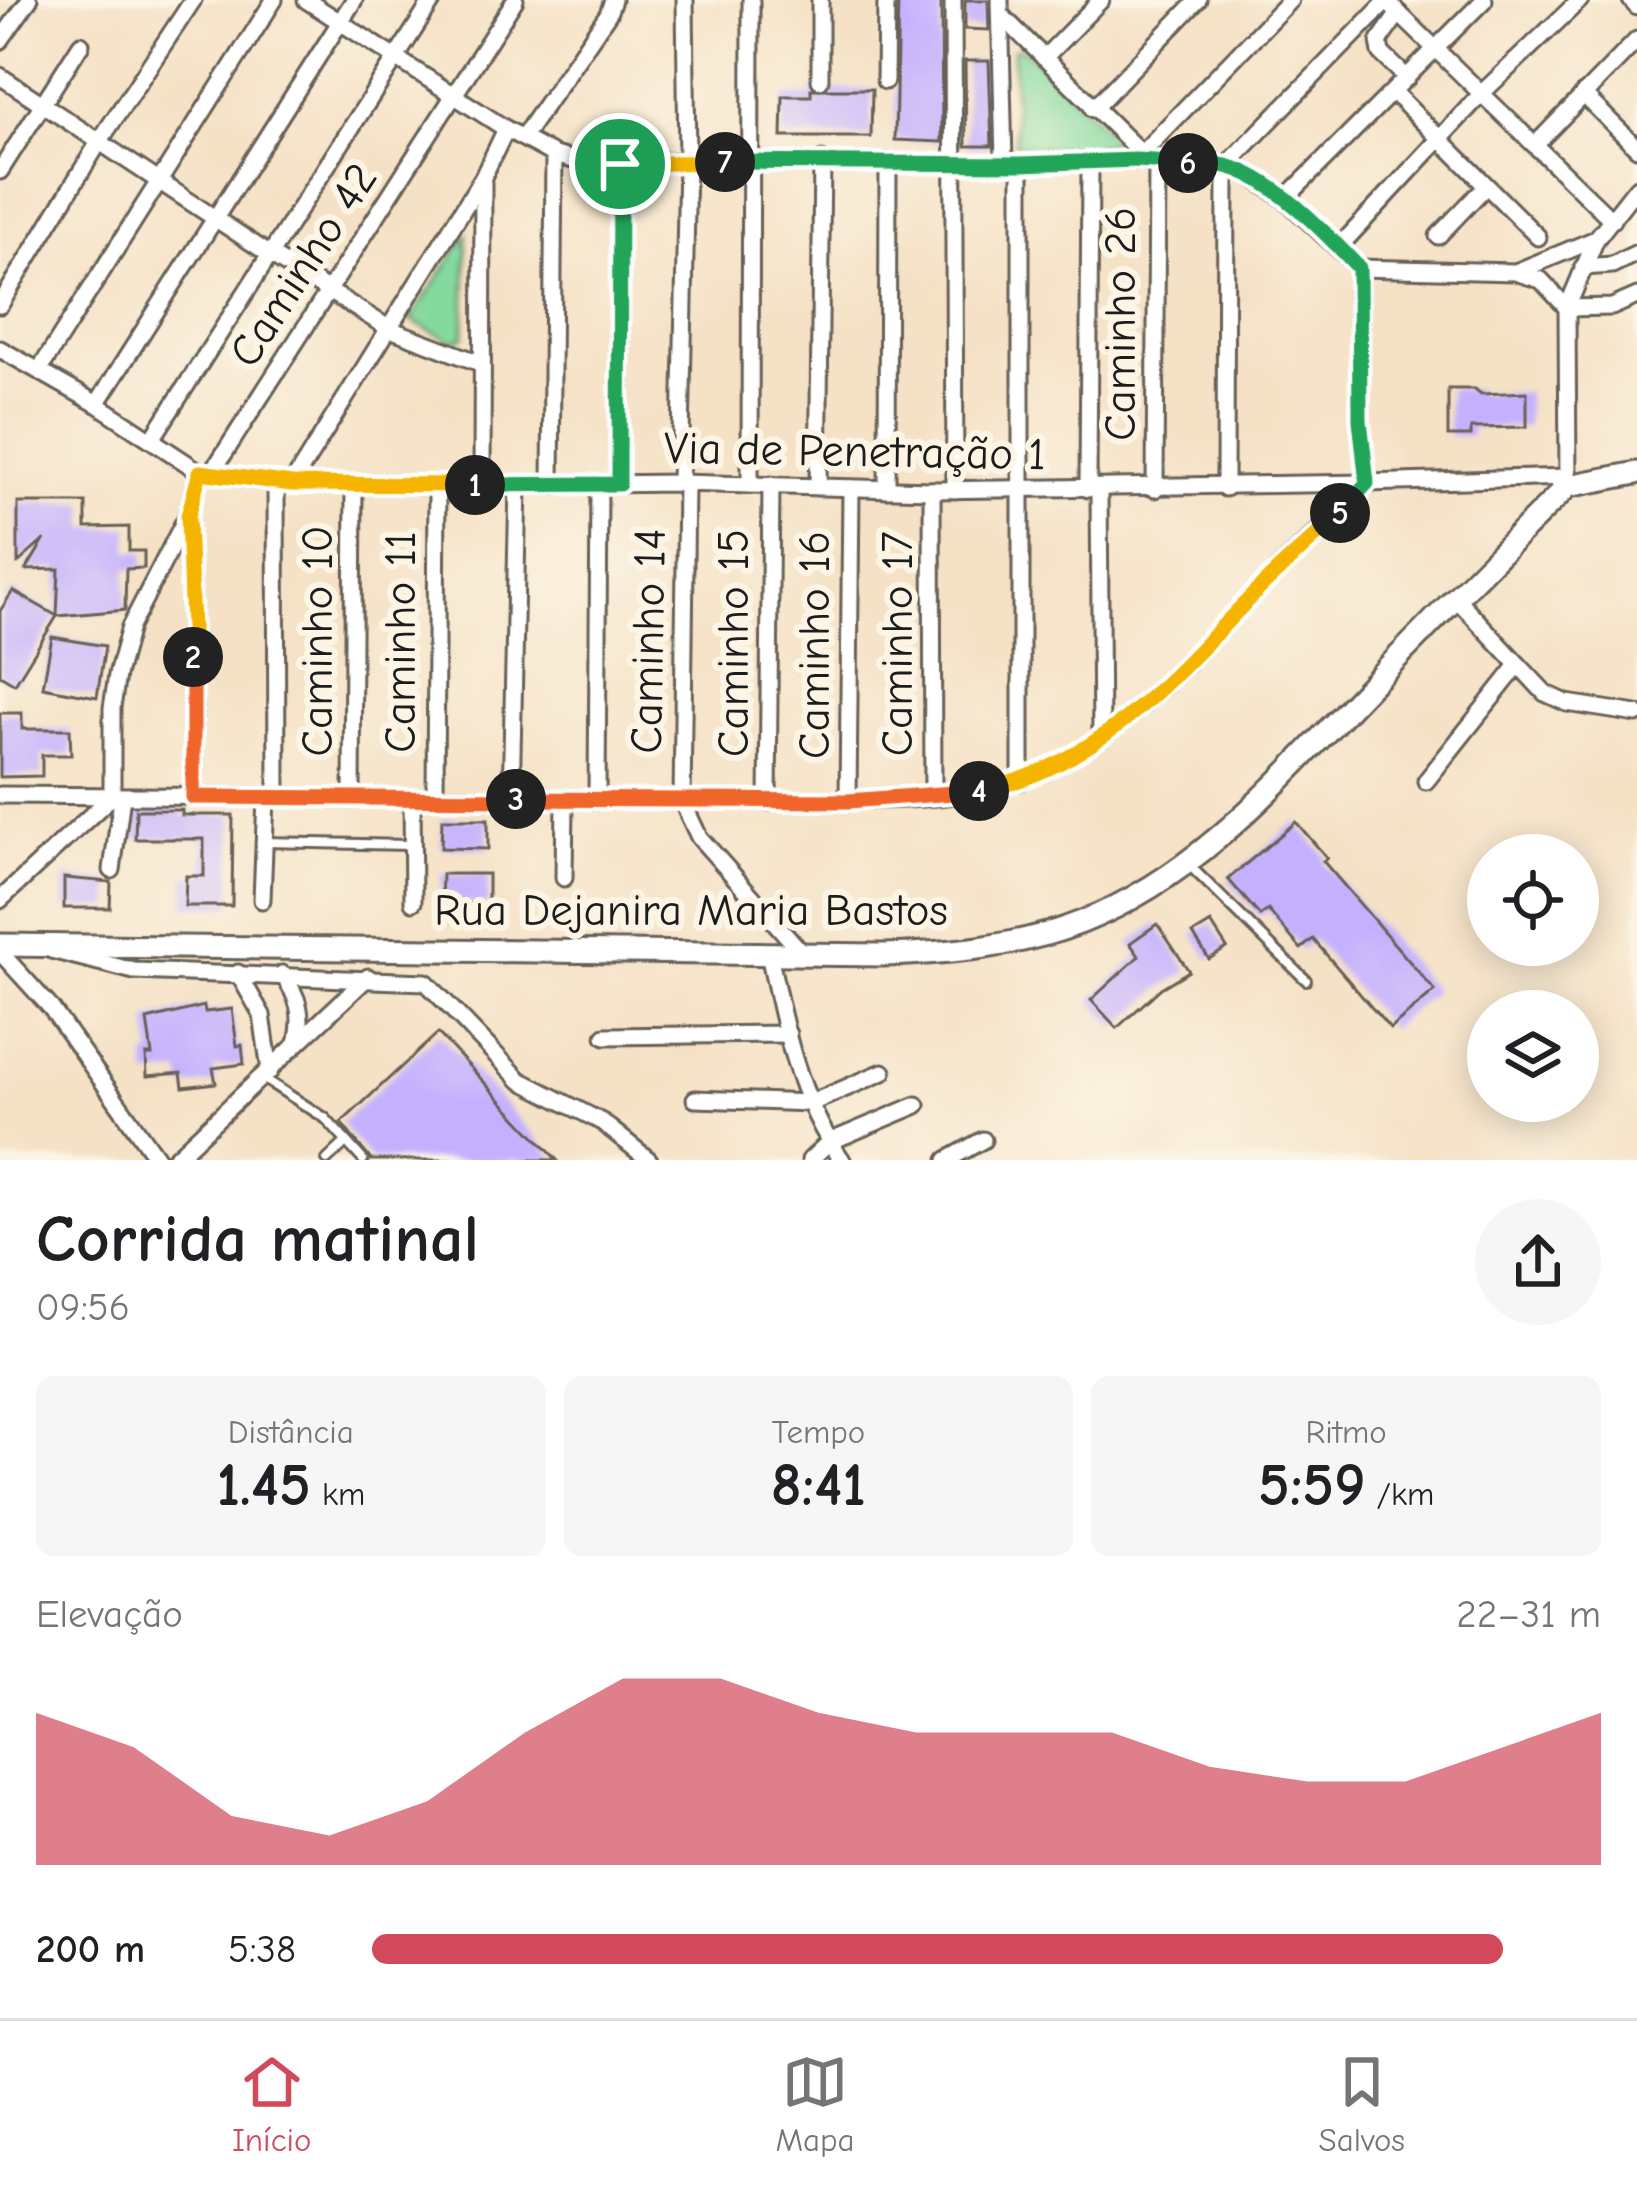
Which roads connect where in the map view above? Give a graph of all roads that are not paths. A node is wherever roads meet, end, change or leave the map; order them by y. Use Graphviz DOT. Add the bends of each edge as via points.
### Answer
graph roads {
  1 [pos="29,0"];
  2 [pos="194,0"];
  3 [pos="274,0"];
  4 [pos="306,0"];
  5 [pos="354,0"];
  6 [pos="434,0"];
  7 [pos="515,0"];
  8 [pos="613,0"];
  9 [pos="685,0"];
  10 [pos="751,0"];
  11 [pos="820,0"];
  12 [pos="886,0"];
  13 [pos="952,0"];
  14 [pos="1101,0"];
  15 [pos="1198,0"];
  16 [pos="1290,0"];
  17 [pos="1484,0"];
  18 [pos="1580,0"];
  19 [pos="1631,0"];
  20 [pos="1001,4"];
  21 [pos="1390,4"];
  22 [pos="1637,7"];
  23 [pos="340,22"];
  24 [pos="1637,40"];
  25 [pos="0,41"];
  26 [pos="81,44"];
  27 [pos="1437,48"];
  28 [pos="397,57"];
  29 [pos="1044,58"];
  30 [pos="0,76"];
  31 [pos="1407,78"];
  32 [pos="820,80"];
  33 [pos="885,81"];
  34 [pos="1484,92"];
  35 [pos="1394,93"];
  36 [pos="1583,94"];
  37 [pos="455,95"];
  38 [pos="41,102"];
  39 [pos="1094,109"];
  40 [pos="506,129"];
  41 [pos="523,137"];
  42 [pos="1439,140"];
  43 [pos="99,142"];
  44 [pos="1536,143"];
  45 [pos="1637,148"];
  46 [pos="554,155"];
  47 [pos="1148,158"];
  48 [pos="822,160"];
  49 [pos="752,161"];
  50 [pos="888,162"];
  51 [pos="956,162"];
  52 [pos="1090,162"];
  53 [pos="688,163"];
  54 [pos="1012,163"];
  55 [pos="620,164"];
  56 [pos="1226,166"];
  57 [pos="0,172"];
  58 [pos="483,177"];
  59 [pos="161,181"];
  60 [pos="1486,186"];
  61 [pos="1637,187"];
  62 [pos="1285,199"];
  63 [pos="217,217"];
  64 [pos="1612,220"];
  65 [pos="1438,236"];
  66 [pos="1538,237"];
  67 [pos="1596,239"];
  68 [pos="1339,247"];
  69 [pos="1637,253"];
  70 [pos="272,256"];
  71 [pos="1583,267"];
  72 [pos="1359,268"];
  73 [pos="1515,272"];
  74 [pos="330,289"];
  75 [pos="1637,296"];
  76 [pos="0,305"];
  77 [pos="1567,308"];
  78 [pos="390,329"];
  79 [pos="0,350"];
  80 [pos="480,363"];
  81 [pos="40,370"];
  82 [pos="97,404"];
  83 [pos="152,439"];
  84 [pos="1637,472"];
  85 [pos="206,473"];
  86 [pos="1568,482"];
  87 [pos="284,483"];
  88 [pos="683,483"];
  89 [pos="1367,483"];
  90 [pos="518,484"];
  91 [pos="551,484"];
  92 [pos="599,484"];
  93 [pos="619,484"];
  94 [pos="354,485"];
  95 [pos="482,485"];
  96 [pos="750,485"];
  97 [pos="771,485"];
  98 [pos="437,486"];
  99 [pos="818,487"];
  100 [pos="850,488"];
  101 [pos="1225,488"];
  102 [pos="887,489"];
  103 [pos="1155,489"];
  104 [pos="932,490"];
  105 [pos="955,490"];
  106 [pos="1019,490"];
  107 [pos="1093,490"];
  108 [pos="188,516"];
  109 [pos="1455,597"];
  110 [pos="1518,665"];
  111 [pos="1637,715"];
  112 [pos="1101,739"];
  113 [pos="1021,781"];
  114 [pos="1426,781"];
  115 [pos="0,795"];
  116 [pos="117,796"];
  117 [pos="193,797"];
  118 [pos="272,797"];
  119 [pos="933,797"];
  120 [pos="352,798"];
  121 [pos="412,798"];
  122 [pos="435,798"];
  123 [pos="511,799"];
  124 [pos="565,800"];
  125 [pos="598,800"];
  126 [pos="682,800"];
  127 [pos="848,801"];
  128 [pos="768,802"];
  129 [pos="264,842"];
  130 [pos="411,845"];
  131 [pos="1189,865"];
  132 [pos="112,870"];
  133 [pos="564,878"];
  134 [pos="0,900"];
  135 [pos="262,900"];
  136 [pos="413,902"];
  137 [pos="37,946"];
  138 [pos="0,948"];
  139 [pos="418,950"];
  140 [pos="769,953"];
  141 [pos="802,953"];
  142 [pos="238,973"];
  143 [pos="281,974"];
  144 [pos="368,977"];
  145 [pos="1306,980"];
  146 [pos="426,982"];
  147 [pos="788,1034"];
  148 [pos="605,1036"];
  149 [pos="297,1044"];
  150 [pos="883,1072"];
  151 [pos="267,1074"];
  152 [pos="694,1099"];
  153 [pos="811,1103"];
  154 [pos="917,1105"];
  155 [pos="983,1140"];
  156 [pos="347,1141"];
  157 [pos="829,1142"];
  158 [pos="158,1160"];
  159 [pos="173,1160"];
  160 [pos="327,1160"];
  161 [pos="363,1160"];
  162 [pos="649,1160"];
  163 [pos="810,1160"];
  164 [pos="842,1160"];
  165 [pos="947,1160"];
  1 -- 25 [label="street"];
  2 -- 43 [label="street"];
  3 -- 59 [label="street"];
  4 -- 23 [label="street"];
  5 -- 23 [label="street"];
  6 -- 28 [label="street"];
  7 -- 37 [label="street, Caminho 42"];
  8 -- 41 [label="street"];
  9 -- 53 [label="street, Caminho 14"];
  10 -- 49 [label="street"];
  11 -- 32 [label="street"];
  12 -- 33 [label="street"];
  13 -- 51 [label="street"];
  14 -- 29 [label="street"];
  15 -- 39 [label="street"];
  16 -- 47 [label="street"];
  17 -- 27 [label="street"];
  18 -- 34 [label="street"];
  19 -- 22 [label="street"];
  20 -- 29 [label="street"];
  20 -- 54 [label="street"];
  21 -- 27 [label="street"];
  21 -- 31 [label="street" via="1381,52"];
  21 -- 56 [label="street"];
  23 -- 28 [label="street"];
  23 -- 63 [label="street"];
  24 -- 36 [label="street"];
  26 -- 38 [label="street"];
  27 -- 31 [label="street"];
  27 -- 34 [label="street"];
  28 -- 37 [label="street"];
  28 -- 70 [label="street"];
  29 -- 39 [label="street"];
  30 -- 38 [label="street"];
  31 -- 35 [label="street"];
  34 -- 42 [label="street"];
  34 -- 44 [label="street"];
  35 -- 42 [label="street"];
  35 -- 62 [label="street"];
  36 -- 44 [label="street"];
  36 -- 45 [label="street"];
  37 -- 40 [label="street"];
  37 -- 74 [label="street, Caminho 42"];
  38 -- 43 [label="street"];
  38 -- 57 [label="street"];
  39 -- 47 [label="street"];
  40 -- 41 [label="street"];
  40 -- 58 [label="street"];
  41 -- 46 [label="street"];
  42 -- 60 [label="street"];
  42 -- 68 [label="street"];
  43 -- 59 [label="street"];
  43 -- 76 [label="street"];
  44 -- 64 [label="street"];
  46 -- 55 [label="street"];
  46 -- 91 [label="street"];
  47 -- 52 [label="street"];
  47 -- 56 [label="street"];
  47 -- 103 [label="street, Caminho 26"];
  48 -- 49 [label="street"];
  48 -- 50 [label="street"];
  48 -- 99 [label="street"];
  49 -- 53 [label="street"];
  49 -- 96 [label="street"];
  50 -- 51 [label="street"];
  50 -- 102 [label="street"];
  51 -- 54 [label="street"];
  51 -- 105 [label="street"];
  52 -- 54 [label="street"];
  52 -- 107 [label="street"];
  53 -- 55 [label="street"];
  53 -- 88 [label="street, Caminho 14"];
  54 -- 106 [label="street"];
  55 -- 93 [label="street"];
  56 -- 62 [label="street"];
  56 -- 101 [label="street"];
  58 -- 78 [label="street"];
  58 -- 80 [label="street"];
  59 -- 63 [label="street"];
  59 -- 81 [label="street"];
  60 -- 65 [label="street"];
  60 -- 66 [label="street"];
  61 -- 64 [label="street"];
  62 -- 68 [label="street"];
  63 -- 70 [label="street"];
  63 -- 82 [label="street"];
  64 -- 67 [label="street"];
  67 -- 71 [label="street"];
  67 -- 73 [label="street"];
  68 -- 72 [label="street"];
  69 -- 71 [label="street"];
  70 -- 74 [label="street"];
  70 -- 83 [label="street"];
  71 -- 77 [label="street"];
  72 -- 73 [label="street"];
  72 -- 89 [label="street"];
  73 -- 77 [label="street" via="1541,280"];
  74 -- 78 [label="street"];
  74 -- 85 [label="street, Caminho 42"];
  75 -- 77 [label="street" via="1612,307"];
  77 -- 86 [label="street"];
  78 -- 80 [label="street"];
  78 -- 87 [label="street"];
  79 -- 81 [label="street"];
  80 -- 95 [label="street"];
  81 -- 82 [label="street"];
  82 -- 83 [label="street"];
  83 -- 85 [label="street"];
  84 -- 86 [label="main road"];
  85 -- 87 [label="street, Via de Penetração 1"];
  85 -- 108 [label="street, Caminho 42"];
  86 -- 89 [label="street, Via de Penetração 1"];
  86 -- 109 [label="main road, Rua Dejanira Maria Bastos"];
  87 -- 94 [label="street, Via de Penetração 1"];
  87 -- 118 [label="street"];
  88 -- 93 [label="street, Via de Penetração 1"];
  88 -- 96 [label="street, Via de Penetração 1"];
  88 -- 126 [label="street, Caminho 14"];
  89 -- 101 [label="street, Via de Penetração 1"];
  89 -- 112 [label="street" via="1135,715"];
  90 -- 91 [label="street, Via de Penetração 1"];
  90 -- 95 [label="street, Via de Penetração 1"];
  90 -- 123 [label="street"];
  91 -- 92 [label="street, Via de Penetração 1"];
  92 -- 93 [label="street, Via de Penetração 1"];
  92 -- 125 [label="street"];
  94 -- 98 [label="street, Via de Penetração 1"];
  94 -- 120 [label="street, Caminho 10"];
  95 -- 98 [label="street, Via de Penetração 1"];
  96 -- 97 [label="street, Via de Penetração 1"];
  97 -- 99 [label="street, Via de Penetração 1"];
  97 -- 128 [label="street, Caminho 15"];
  98 -- 122 [label="street, Caminho 11"];
  99 -- 100 [label="street, Via de Penetração 1"];
  100 -- 102 [label="street, Via de Penetração 1"];
  100 -- 127 [label="street, Caminho 16"];
  101 -- 103 [label="street, Via de Penetração 1"];
  102 -- 104 [label="street, Via de Penetração 1"];
  103 -- 107 [label="street, Via de Penetração 1"];
  104 -- 105 [label="street, Via de Penetração 1"];
  104 -- 119 [label="street, Caminho 17"];
  105 -- 106 [label="street, Via de Penetração 1"];
  106 -- 107 [label="street, Via de Penetração 1"];
  106 -- 113 [label="street"];
  107 -- 112 [label="street"];
  108 -- 116 [label="street" via="130,627 117,675"];
  108 -- 117 [label="street"];
  109 -- 110 [label="street"];
  109 -- 131 [label="main road, Rua Dejanira Maria Bastos"];
  110 -- 111 [label="street" via="1567,704"];
  110 -- 114 [label="street"];
  112 -- 113 [label="street"];
  113 -- 119 [label="street"];
  115 -- 116 [label="street"];
  116 -- 117 [label="street"];
  116 -- 132 [label="street"];
  116 -- 134 [label="street"];
  117 -- 118 [label="street"];
  118 -- 120 [label="street"];
  118 -- 129 [label="street"];
  119 -- 127 [label="street"];
  120 -- 121 [label="street"];
  121 -- 122 [label="street"];
  121 -- 130 [label="street"];
  122 -- 123 [label="street"];
  123 -- 124 [label="street"];
  124 -- 125 [label="street"];
  124 -- 133 [label="street"];
  125 -- 126 [label="street"];
  126 -- 128 [label="street"];
  126 -- 141 [label="street" via="699,837"];
  127 -- 128 [label="street"];
  129 -- 130 [label="lane"];
  129 -- 135 [label="street"];
  130 -- 136 [label="street"];
  131 -- 141 [label="main road, Rua Dejanira Maria Bastos" via="1147,892 1029,940 924,954"];
  131 -- 145 [label="lane"];
  137 -- 138 [label="main road, Rua Dejanira Maria Bastos"];
  137 -- 139 [label="main road, Rua Dejanira Maria Bastos"];
  137 -- 142 [label="street" via="115,969"];
  138 -- 158 [label="street"];
  139 -- 140 [label="main road, Rua Dejanira Maria Bastos"];
  139 -- 146 [label="street"];
  140 -- 141 [label="main road, Rua Dejanira Maria Bastos"];
  140 -- 147 [label="street"];
  142 -- 143 [label="street"];
  142 -- 151 [label="street" via="262,1015"];
  143 -- 144 [label="street"];
  143 -- 149 [label="street" via="301,1013"];
  144 -- 146 [label="street"];
  144 -- 149 [label="street"];
  146 -- 162 [label="street" via="520,1080 602,1122"];
  147 -- 148 [label="street"];
  147 -- 153 [label="street"];
  149 -- 151 [label="street"];
  150 -- 153 [label="street"];
  151 -- 156 [label="lane"];
  151 -- 159 [label="street"];
  152 -- 153 [label="street"];
  153 -- 157 [label="street"];
  154 -- 157 [label="street"];
  155 -- 165 [label="street"];
  156 -- 160 [label="lane"];
  156 -- 161 [label="lane"];
  157 -- 163 [label="street"];
  157 -- 164 [label="street"];
}
